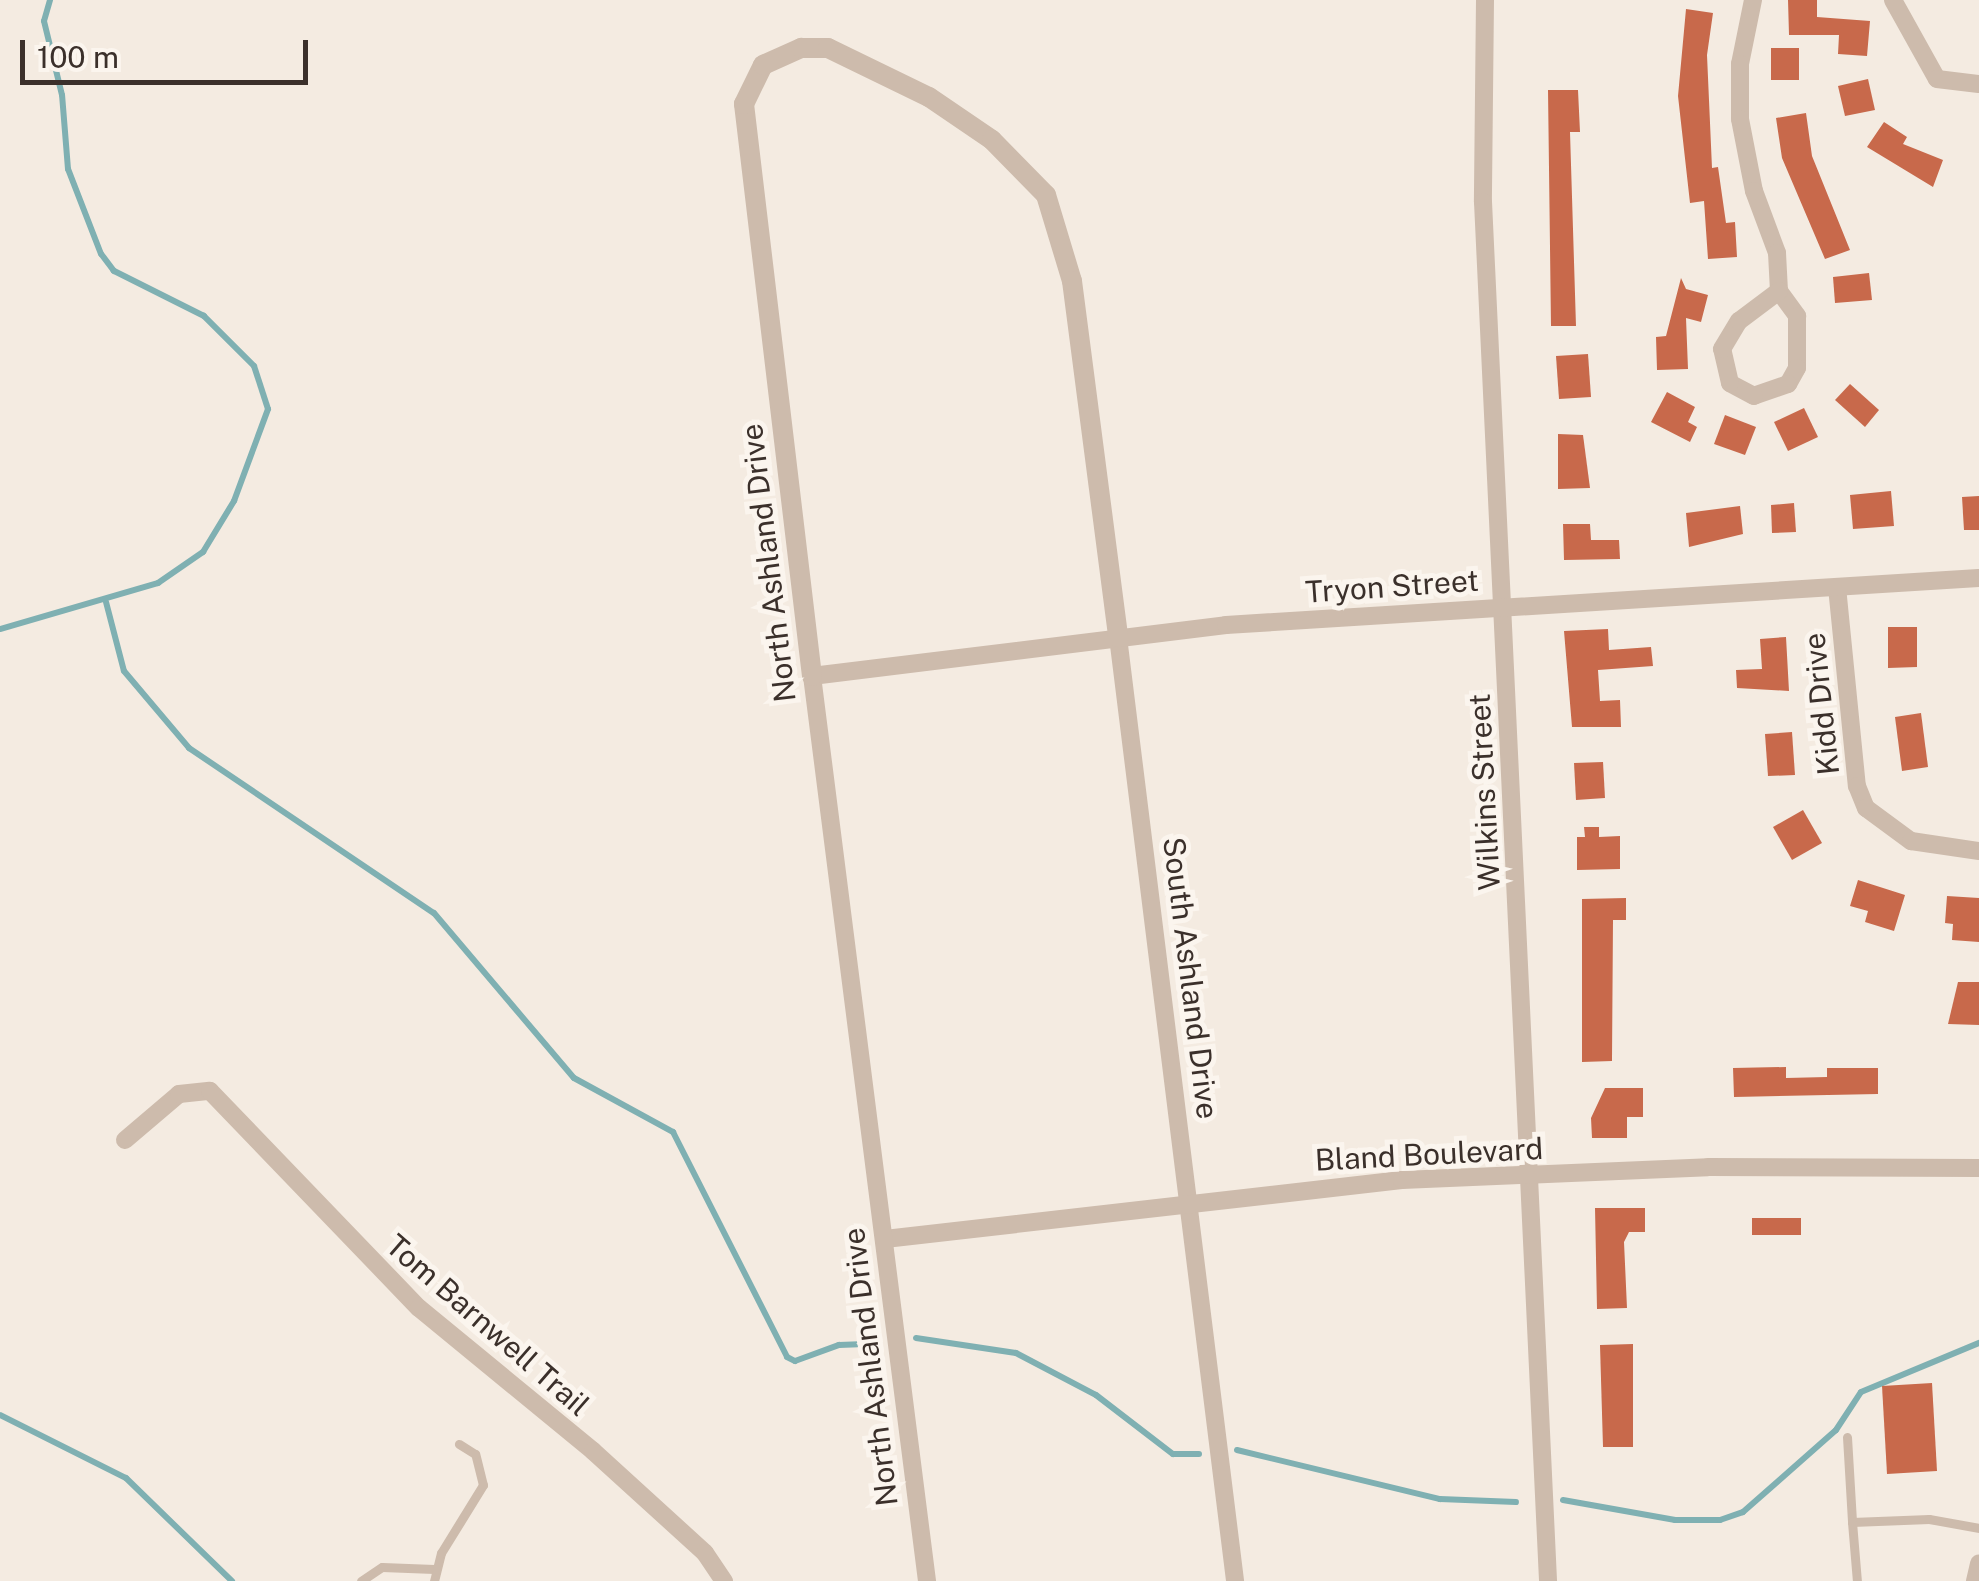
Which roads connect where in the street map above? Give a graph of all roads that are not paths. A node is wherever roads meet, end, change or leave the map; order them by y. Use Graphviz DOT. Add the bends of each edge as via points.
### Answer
graph roads {
  1 [pos="1486,0"];
  2 [pos="1753,0"];
  3 [pos="1893,0"];
  4 [pos="1979,84"];
  5 [pos="1779,291"];
  6 [pos="1085,382"];
  7 [pos="1979,578"];
  8 [pos="1837,587"];
  9 [pos="1500,606"];
  10 [pos="1118,636"];
  11 [pos="812,676"];
  12 [pos="1979,851"];
  13 [pos="125,1140"];
  14 [pos="1979,1168"];
  15 [pos="1530,1176"];
  16 [pos="1188,1202"];
  17 [pos="885,1239"];
  18 [pos="1847,1437"];
  19 [pos="459,1444"];
  20 [pos="1852,1522"];
  21 [pos="1979,1528"];
  22 [pos="1979,1563"];
  23 [pos="434,1569"];
  24 [pos="360,1581"];
  25 [pos="434,1581"];
  26 [pos="724,1581"];
  27 [pos="928,1581"];
  28 [pos="1235,1581"];
  29 [pos="1548,1581"];
  30 [pos="1857,1581"];
  31 [pos="1974,1581"];
  1 -- 9 [label="street, Wilkins Street" via="1483,202"];
  2 -- 5 [label="street" via="1740,64 1740,119 1754,191 1777,252"];
  3 -- 4 [label="street" via="1937,79"];
  5 -- 5 [label="street" via="1797,316 1797,368 1788,384 1754,396 1730,383 1722,349 1739,321"];
  6 -- 10 [label="street, South Ashland Drive"];
  6 -- 11 [label="street, North Ashland Drive" via="1059,224 1026,171 929,98 828,48 801,48 763,65 744,104"];
  7 -- 8 [label="street, Tryon Street"];
  8 -- 9 [label="street, Tryon Street"];
  8 -- 12 [label="street, Kidd Drive" via="1857,786 1866,808 1911,842"];
  9 -- 10 [label="street, Tryon Street"];
  9 -- 15 [label="street, Wilkins Street"];
  10 -- 11 [label="street, Tryon Street"];
  10 -- 16 [label="street, South Ashland Drive"];
  11 -- 17 [label="street, North Ashland Drive"];
  13 -- 26 [label="street, Tom Barnwell Trail" via="179,1094 210,1091 419,1308 593,1451 705,1552"];
  14 -- 15 [label="street, Bland Boulevard" via="1708,1167"];
  15 -- 16 [label="street, Bland Boulevard" via="1312,1186"];
  15 -- 29 [label="street, Wilkins Street"];
  16 -- 17 [label="street, Bland Boulevard"];
  16 -- 28 [label="street, South Ashland Drive"];
  17 -- 27 [label="street, North Ashland Drive"];
  18 -- 20 [label="lane"];
  19 -- 23 [label="lane" via="475,1454 482,1485"];
  20 -- 21 [label="lane" via="1929,1519"];
  20 -- 30 [label="lane"];
  22 -- 31 [label="street"];
  23 -- 24 [label="lane" via="382,1567"];
  23 -- 25 [label="lane"];
}
